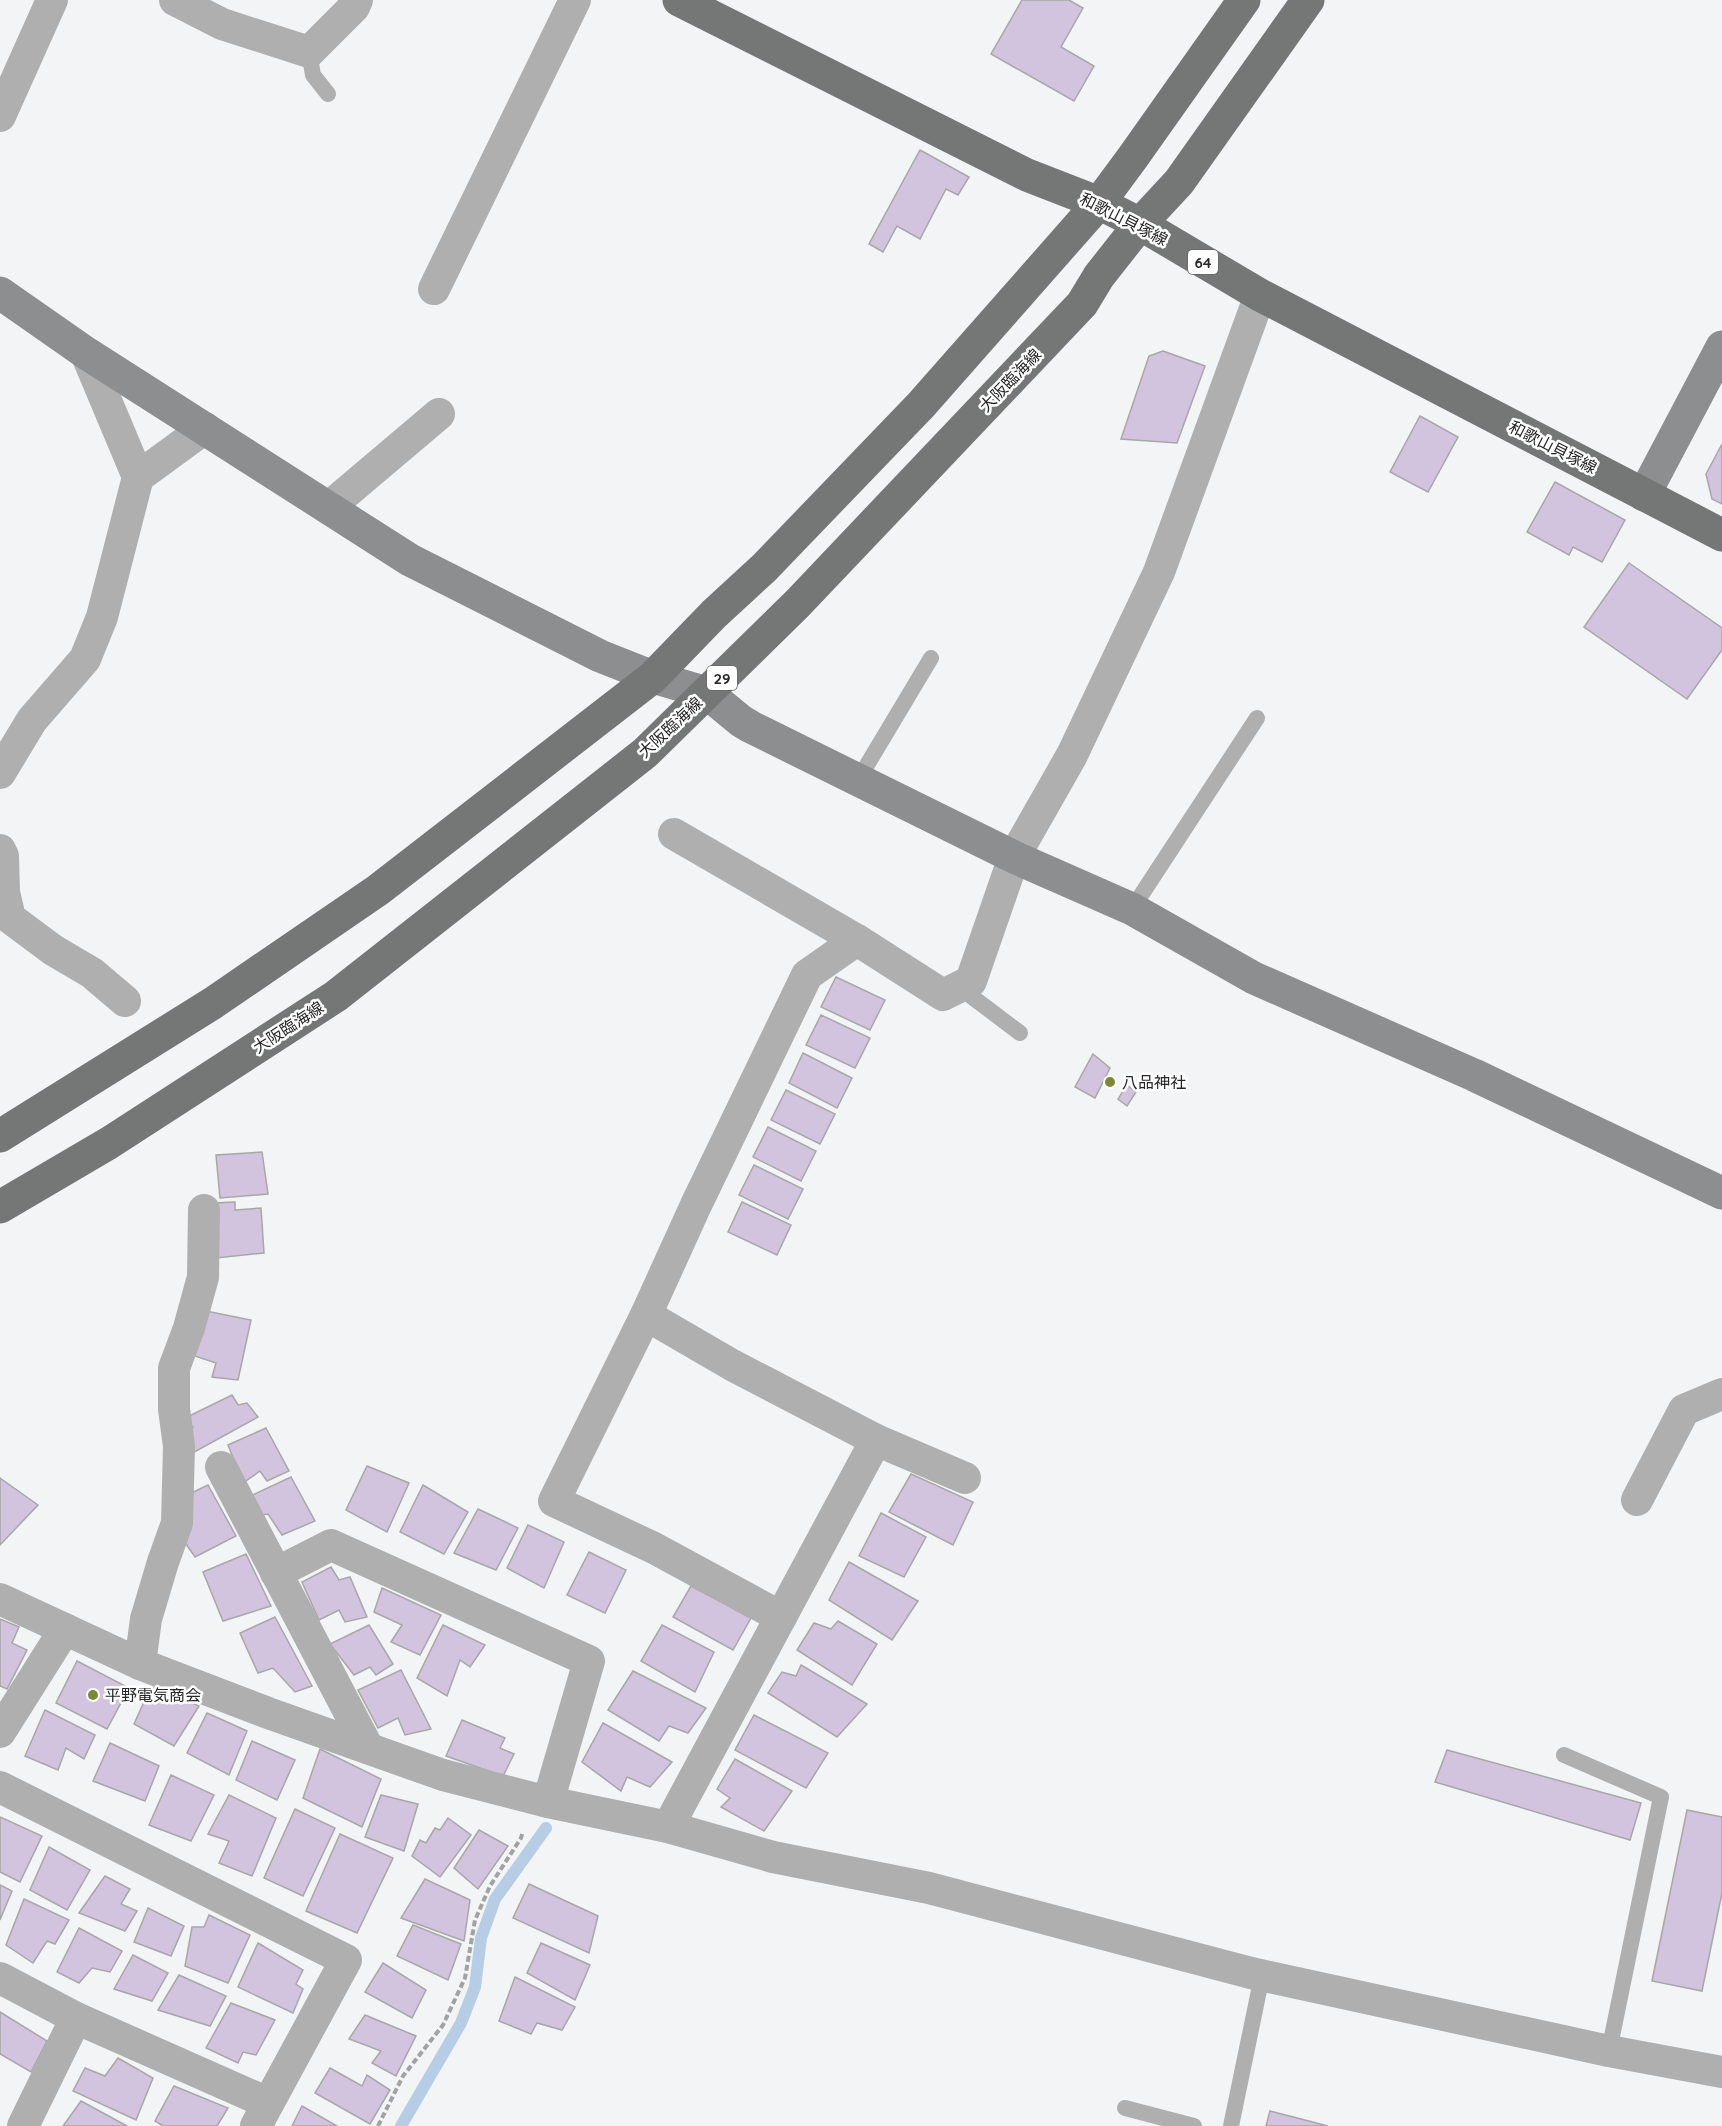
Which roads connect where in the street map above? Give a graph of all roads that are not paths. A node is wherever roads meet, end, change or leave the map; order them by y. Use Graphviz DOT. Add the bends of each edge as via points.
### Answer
graph roads {
  1 [pos="52,0"];
  2 [pos="174,0"];
  3 [pos="357,0"];
  4 [pos="575,0"];
  5 [pos="679,0"];
  6 [pos="1244,0"];
  7 [pos="1308,0"];
  8 [pos="309,52"];
  9 [pos="328,94"];
  10 [pos="0,116"];
  11 [pos="1099,203"];
  12 [pos="1140,224"];
  13 [pos="434,289"];
  14 [pos="0,293"];
  15 [pos="1260,295"];
  16 [pos="1722,347"];
  17 [pos="86,353"];
  18 [pos="438,414"];
  19 [pos="205,428"];
  20 [pos="138,477"];
  21 [pos="1644,495"];
  22 [pos="328,508"];
  23 [pos="1722,535"];
  24 [pos="931,658"];
  25 [pos="653,677"];
  26 [pos="707,693"];
  27 [pos="1257,718"];
  28 [pos="0,773"];
  29 [pos="858,780"];
  30 [pos="674,834"];
  31 [pos="0,850"];
  32 [pos="1014,857"];
  33 [pos="1132,909"];
  34 [pos="857,940"];
  35 [pos="959,987"];
  36 [pos="125,1001"];
  37 [pos="1020,1033"];
  38 [pos="0,1136"];
  39 [pos="1722,1193"];
  40 [pos="0,1207"];
  41 [pos="204,1210"];
  42 [pos="646,1315"];
  43 [pos="1722,1394"];
  44 [pos="876,1440"];
  45 [pos="220,1467"];
  46 [pos="965,1478"];
  47 [pos="1637,1500"];
  48 [pos="276,1573"];
  49 [pos="0,1599"];
  50 [pos="781,1617"];
  51 [pos="65,1629"];
  52 [pos="140,1664"];
  53 [pos="0,1732"];
  54 [pos="368,1748"];
  55 [pos="1564,1755"];
  56 [pos="0,1787"];
  57 [pos="541,1800"];
  58 [pos="668,1827"];
  59 [pos="1262,1976"];
  60 [pos="0,1978"];
  61 [pos="76,2018"];
  62 [pos="1609,2051"];
  63 [pos="1722,2072"];
  64 [pos="1125,2108"];
  65 [pos="262,2115"];
  66 [pos="23,2126"];
  67 [pos="1194,2126"];
  68 [pos="1231,2126"];
  1 -- 10 [label="street"];
  2 -- 8 [label="street" via="222,24"];
  3 -- 8 [label="street"];
  4 -- 13 [label="street"];
  5 -- 11 [label="main road, 和歌山貝塚線 / 64" via="1027,175"];
  6 -- 11 [label="main road"];
  7 -- 12 [label="main road, 大阪臨海線 / 29" via="1179,182"];
  8 -- 9 [label="lane" via="313,75"];
  11 -- 12 [label="main road, 和歌山貝塚線 / 64"];
  11 -- 25 [label="main road" via="921,405"];
  12 -- 15 [label="main road, 和歌山貝塚線 / 64"];
  12 -- 26 [label="main road, 大阪臨海線 / 29" via="1082,304 798,603"];
  14 -- 17 [label="street"];
  15 -- 21 [label="main road, 和歌山貝塚線 / 64"];
  15 -- 32 [label="street" via="1159,572 1072,755"];
  16 -- 21 [label="street"];
  17 -- 19 [label="street"];
  17 -- 20 [label="street"];
  18 -- 22 [label="street"];
  19 -- 20 [label="street"];
  19 -- 22 [label="street"];
  20 -- 28 [label="street" via="102,617 85,659 32,720"];
  21 -- 23 [label="main road, 和歌山貝塚線 / 64"];
  22 -- 25 [label="street" via="410,560 600,656"];
  24 -- 29 [label="lane"];
  25 -- 26 [label="street"];
  25 -- 38 [label="main road" via="378,890 213,1003"];
  26 -- 29 [label="street" via="741,721"];
  26 -- 40 [label="main road, 大阪臨海線 / 29" via="645,753 336,996 109,1143"];
  27 -- 33 [label="lane"];
  29 -- 32 [label="street"];
  30 -- 34 [label="street"];
  31 -- 36 [label="street" via="10,918"];
  32 -- 33 [label="street"];
  32 -- 35 [label="street" via="971,981"];
  33 -- 39 [label="street" via="1254,978 1473,1075"];
  34 -- 35 [label="street" via="943,995"];
  34 -- 42 [label="street" via="807,975"];
  35 -- 37 [label="lane"];
  41 -- 52 [label="street" via="203,1277 174,1368 179,1446 177,1523 147,1619"];
  42 -- 44 [label="street"];
  42 -- 50 [label="street" via="554,1501 654,1548"];
  43 -- 47 [label="street" via="1684,1410"];
  44 -- 46 [label="street"];
  44 -- 50 [label="street"];
  45 -- 48 [label="street"];
  48 -- 54 [label="street"];
  48 -- 57 [label="street" via="331,1545 589,1662"];
  49 -- 51 [label="street"];
  50 -- 58 [label="street"];
  51 -- 52 [label="street"];
  51 -- 53 [label="street"];
  52 -- 54 [label="street"];
  54 -- 57 [label="street" via="443,1775"];
  55 -- 62 [label="lane" via="1661,1797"];
  56 -- 65 [label="street" via="346,1960"];
  57 -- 58 [label="street"];
  58 -- 59 [label="street" via="774,1857 929,1888"];
  59 -- 62 [label="street"];
  59 -- 68 [label="lane"];
  60 -- 61 [label="street"];
  61 -- 65 [label="street"];
  61 -- 66 [label="street"];
  62 -- 63 [label="street"];
  64 -- 67 [label="lane"];
}
